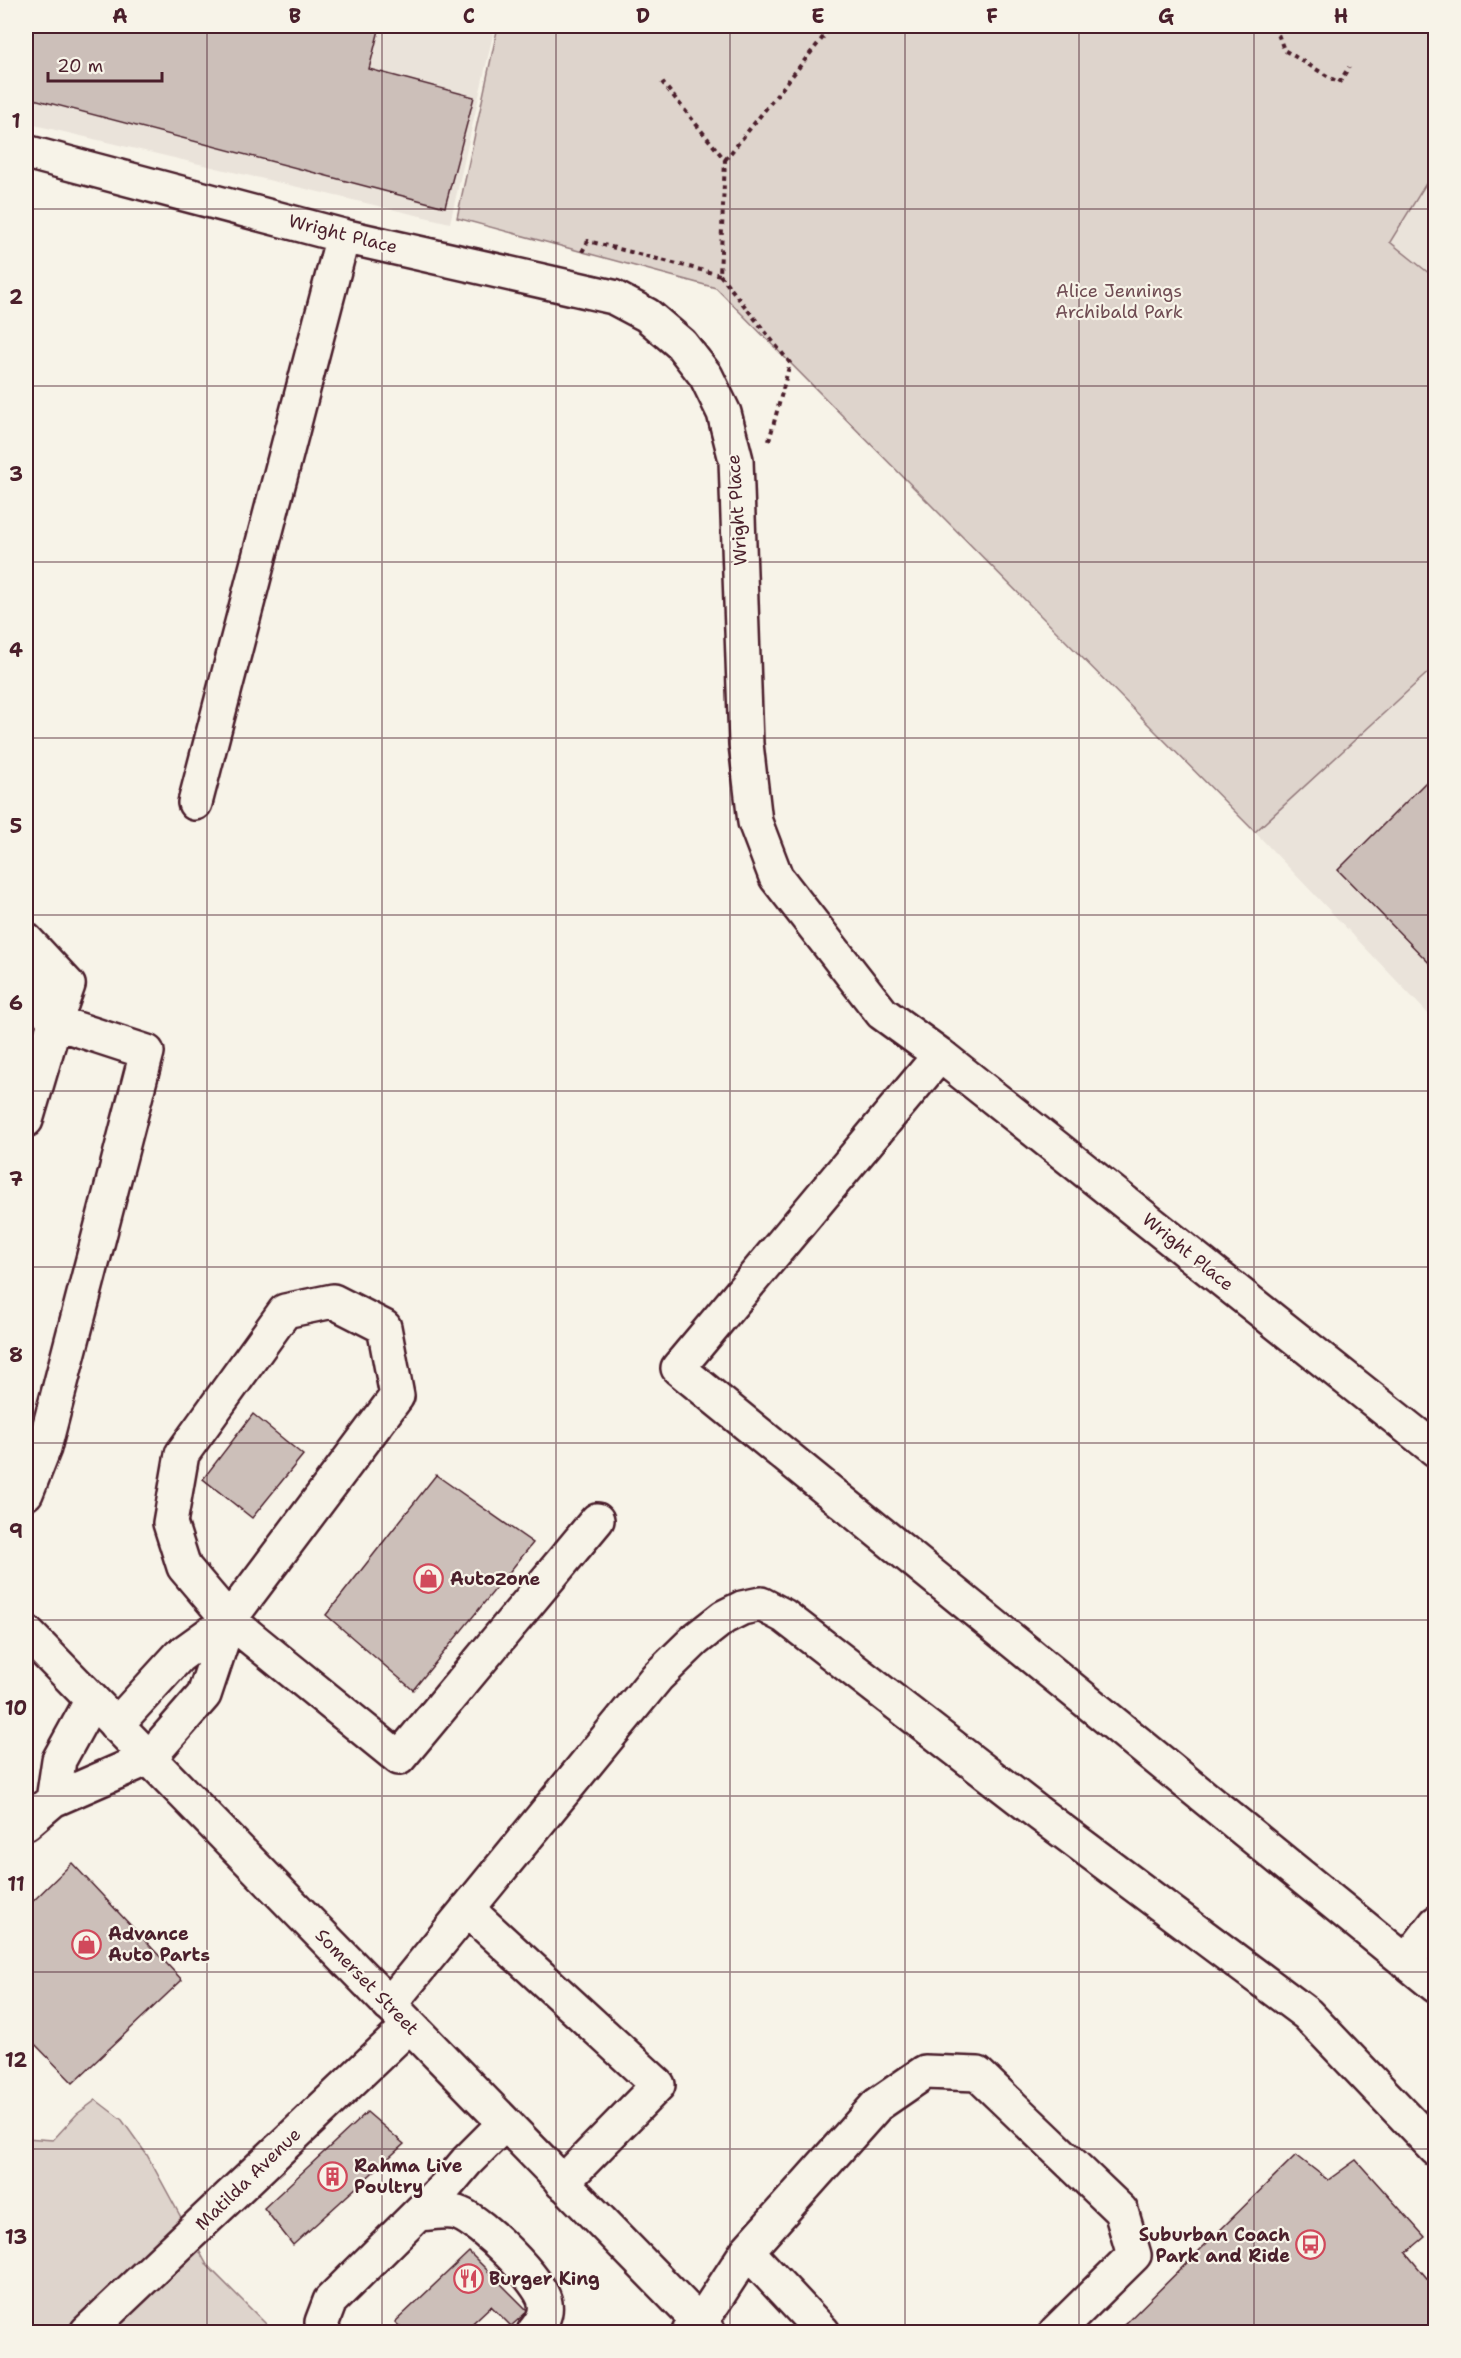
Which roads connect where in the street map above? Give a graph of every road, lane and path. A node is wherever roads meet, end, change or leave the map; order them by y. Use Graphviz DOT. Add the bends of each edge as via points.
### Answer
graph roads {
  1 [pos="832,26"];
  2 [pos="1275,26"];
  3 [pos="1349,67"];
  4 [pos="663,82"];
  5 [pos="26,152"];
  6 [pos="725,160"];
  7 [pos="343,236"];
  8 [pos="720,274"];
  9 [pos="563,284"];
  10 [pos="768,446"];
  11 [pos="195,803"];
  12 [pos="26,940"];
  13 [pos="26,980"];
  14 [pos="26,1005"];
  15 [pos="55,1022"];
  16 [pos="940,1055"];
  17 [pos="26,1120"];
  18 [pos="35,1442"];
  19 [pos="1436,1450"];
  20 [pos="26,1493"];
  21 [pos="597,1520"];
  22 [pos="229,1620"];
  23 [pos="26,1632"];
  24 [pos="92,1700"];
  25 [pos="116,1725"];
  26 [pos="149,1758"];
  27 [pos="53,1800"];
  28 [pos="26,1823"];
  29 [pos="467,1909"];
  30 [pos="1436,1923"];
  31 [pos="1406,1962"];
  32 [pos="1436,1986"];
  33 [pos="399,2015"];
  34 [pos="504,2124"];
  35 [pos="1436,2149"];
  36 [pos="562,2183"];
  37 [pos="418,2214"];
  38 [pos="747,2251"];
  39 [pos="699,2329"];
  40 [pos="87,2332"];
  41 [pos="323,2332"];
  42 [pos="534,2332"];
  43 [pos="823,2332"];
  44 [pos="1056,2332"];
  1 -- 6 [label="path"];
  2 -- 3 [label="path" via="1284,50 1339,83"];
  4 -- 6 [label="path"];
  5 -- 7 [label="street, Wright Place"];
  6 -- 8 [label="path"];
  7 -- 9 [label="street, Wright Place"];
  7 -- 11 [label="street"];
  8 -- 9 [label="path" via="588,240"];
  8 -- 10 [label="path" via="790,363"];
  9 -- 16 [label="street, Wright Place" via="613,297 647,315 681,344 706,376 724,413 736,460 746,744 755,822 776,877 868,996 882,1013"];
  12 -- 15 [label="street" via="68,985"];
  13 -- 15 [label="street"];
  14 -- 15 [label="street"];
  15 -- 17 [label="street"];
  15 -- 18 [label="street" via="147,1052"];
  16 -- 19 [label="street, Wright Place"];
  16 -- 31 [label="street" via="678,1368"];
  18 -- 20 [label="street"];
  21 -- 22 [label="street" via="399,1758"];
  22 -- 22 [label="street" via="397,1396 384,1327 333,1301 285,1311 182,1454 170,1523 184,1567"];
  22 -- 25 [label="street" via="179,1656"];
  22 -- 26 [label="street" via="204,1695"];
  23 -- 24 [label="street, Somerset Street"];
  24 -- 25 [label="street, Somerset Street"];
  24 -- 27 [label="street" via="59,1760"];
  25 -- 26 [label="street, Somerset Street"];
  26 -- 27 [label="street"];
  26 -- 33 [label="street, Somerset Street"];
  27 -- 28 [label="street"];
  29 -- 33 [label="street, Matilda Avenue"];
  29 -- 35 [label="street, Matilda Avenue" via="657,1677 723,1617 761,1604 784,1616 1307,2014"];
  29 -- 36 [label="street" via="658,2085"];
  30 -- 31 [label="street"];
  31 -- 32 [label="street"];
  33 -- 34 [label="street, Somerset Street"];
  33 -- 40 [label="street, Matilda Avenue"];
  34 -- 36 [label="street, Somerset Street"];
  34 -- 37 [label="street"];
  36 -- 39 [label="street, Somerset Street"];
  37 -- 41 [label="street" via="330,2301 322,2322"];
  37 -- 42 [label="street" via="458,2213 486,2230 543,2296 545,2312"];
  38 -- 39 [label="street"];
  38 -- 43 [label="street"];
  38 -- 44 [label="street" via="876,2105 925,2072 978,2074 1120,2211 1134,2255"];
}
